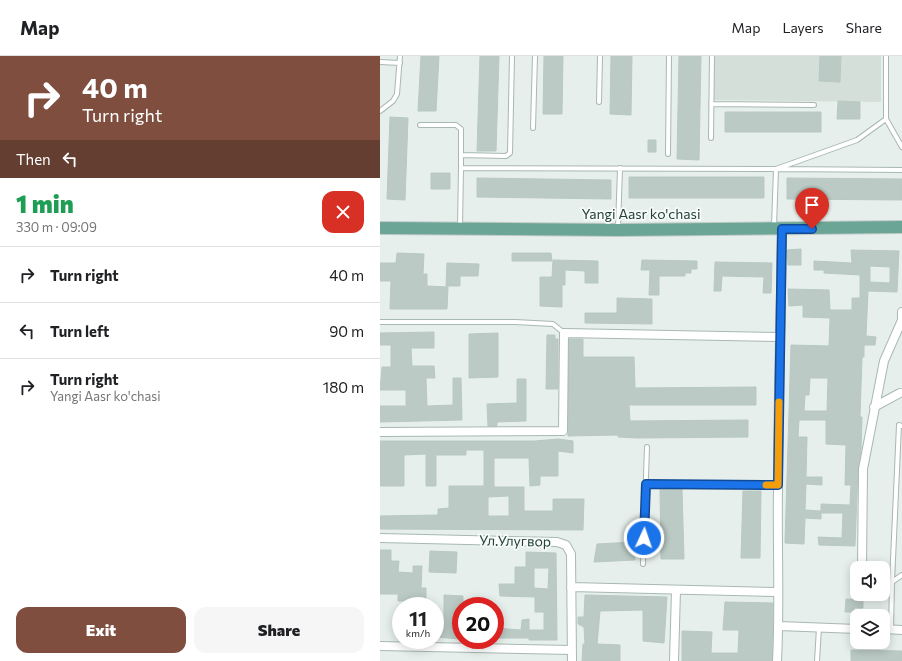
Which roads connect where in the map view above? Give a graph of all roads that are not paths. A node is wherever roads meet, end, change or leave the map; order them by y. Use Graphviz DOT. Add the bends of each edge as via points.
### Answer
graph roads {
  1 [pos="400,56"];
  2 [pos="512,56"];
  3 [pos="535,56"];
  4 [pos="600,56"];
  5 [pos="669,56"];
  6 [pos="712,56"];
  7 [pos="886,56"];
  8 [pos="380,62"];
  9 [pos="400,63"];
  10 [pos="599,102"];
  11 [pos="711,104"];
  12 [pos="814,105"];
  13 [pos="380,111"];
  14 [pos="886,119"];
  15 [pos="420,125"];
  16 [pos="534,128"];
  17 [pos="711,138"];
  18 [pos="902,147"];
  19 [pos="668,154"];
  20 [pos="461,155"];
  21 [pos="461,168"];
  22 [pos="620,168"];
  23 [pos="776,169"];
  24 [pos="902,170"];
  25 [pos="902,227"];
  26 [pos="380,228"];
  27 [pos="460,228"];
  28 [pos="778,229"];
  29 [pos="618,230"];
  30 [pos="902,312"];
  31 [pos="902,320"];
  32 [pos="380,322"];
  33 [pos="564,333"];
  34 [pos="780,337"];
  35 [pos="901,393"];
  36 [pos="874,407"];
  37 [pos="902,426"];
  38 [pos="380,432"];
  39 [pos="647,447"];
  40 [pos="646,484"];
  41 [pos="778,485"];
  42 [pos="380,538"];
  43 [pos="862,561"];
  44 [pos="643,564"];
  45 [pos="902,575"];
  46 [pos="892,582"];
  47 [pos="571,587"];
  48 [pos="676,590"];
  49 [pos="777,592"];
  50 [pos="889,609"];
  51 [pos="779,626"];
  52 [pos="818,628"];
  53 [pos="850,629"];
  54 [pos="890,629"];
  55 [pos="902,630"];
  56 [pos="380,646"];
  57 [pos="572,650"];
  58 [pos="572,661"];
  59 [pos="674,661"];
  60 [pos="777,661"];
  61 [pos="817,661"];
  1 -- 9 [label="lane"];
  2 -- 20 [label="lane" via="510,153 506,156"];
  3 -- 16 [label="lane"];
  4 -- 10 [label="lane"];
  5 -- 19 [label="lane"];
  6 -- 11 [label="lane"];
  7 -- 14 [label="lane"];
  8 -- 9 [label="lane"];
  9 -- 13 [label="lane" via="397,94 393,101"];
  11 -- 12 [label="lane"];
  11 -- 17 [label="lane"];
  14 -- 18 [label="lane"];
  14 -- 23 [label="lane" via="857,140"];
  15 -- 20 [label="lane" via="456,126 461,129"];
  20 -- 21 [label="lane"];
  21 -- 22 [label="lane"];
  21 -- 27 [label="lane"];
  22 -- 23 [label="lane"];
  22 -- 29 [label="lane"];
  23 -- 24 [label="lane"];
  23 -- 28 [label="lane"];
  25 -- 28 [label="main road, Yangi Aasr ko'chasi"];
  26 -- 27 [label="main road, Yangi Aasr ko'chasi"];
  27 -- 29 [label="main road, Yangi Aasr ko'chasi"];
  28 -- 29 [label="main road, Yangi Aasr ko'chasi"];
  28 -- 34 [label="street"];
  30 -- 31 [label="street"];
  31 -- 36 [label="street" via="884,361"];
  32 -- 33 [label="lane" via="553,324"];
  33 -- 34 [label="street"];
  33 -- 38 [label="street" via="563,431"];
  34 -- 41 [label="street"];
  35 -- 36 [label="street"];
  36 -- 43 [label="street" via="863,469"];
  37 -- 46 [label="lane" via="899,425"];
  39 -- 40 [label="lane"];
  40 -- 41 [label="lane"];
  40 -- 44 [label="lane"];
  41 -- 49 [label="street"];
  42 -- 47 [label="street, Ул.Улугвор" via="557,542 566,545 571,554"];
  45 -- 46 [label="lane"];
  46 -- 50 [label="lane"];
  47 -- 48 [label="street"];
  47 -- 57 [label="street, Ул.Улугвор"];
  48 -- 49 [label="street"];
  48 -- 59 [label="street"];
  49 -- 51 [label="street"];
  51 -- 52 [label="street"];
  51 -- 60 [label="street"];
  52 -- 53 [label="street"];
  52 -- 61 [label="lane"];
  54 -- 55 [label="street"];
  56 -- 57 [label="street"];
  57 -- 58 [label="street, Ул.Улугвор"];
}
